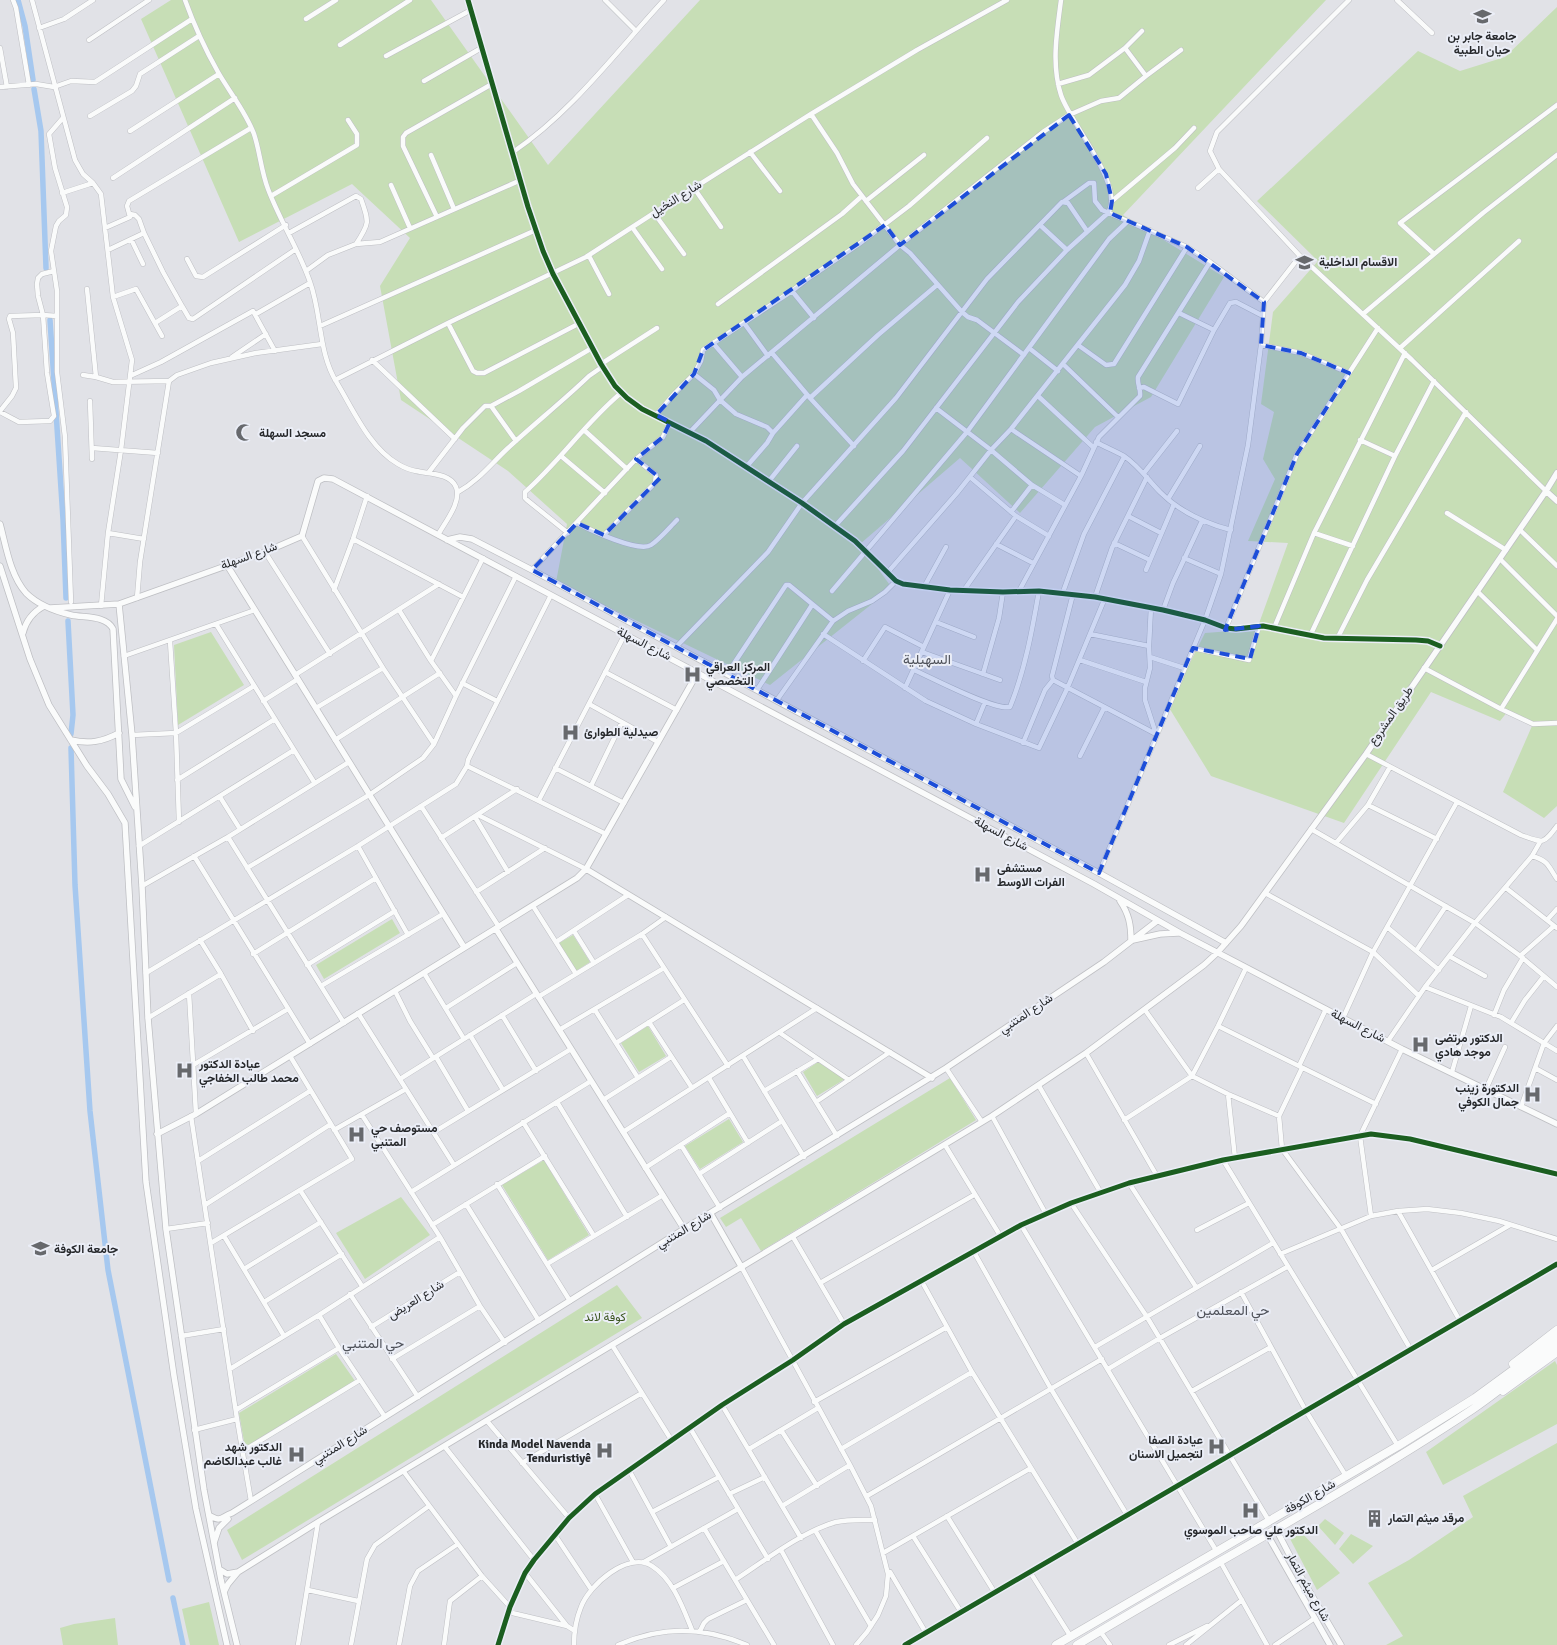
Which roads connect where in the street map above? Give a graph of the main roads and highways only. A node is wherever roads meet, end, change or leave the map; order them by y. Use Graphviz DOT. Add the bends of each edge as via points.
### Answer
graph roads {
  1 [pos="1557,473"];
  2 [pos="1546,491"];
  3 [pos="1557,501"];
  4 [pos="0,524"];
  5 [pos="447,540"];
  6 [pos="227,565"];
  7 [pos="0,566"];
  8 [pos="119,604"];
  9 [pos="47,607"];
  10 [pos="23,633"];
  11 [pos="698,672"];
  12 [pos="119,733"];
  13 [pos="71,740"];
  14 [pos="904,769"];
  15 [pos="898,779"];
  16 [pos="137,811"];
  17 [pos="586,869"];
  18 [pos="1119,899"];
  19 [pos="1157,921"];
  20 [pos="497,928"];
  21 [pos="1180,933"];
  22 [pos="1131,941"];
  23 [pos="1226,943"];
  24 [pos="464,947"];
  25 [pos="1217,953"];
  26 [pos="932,1078"];
  27 [pos="1557,1124"];
  28 [pos="158,1134"];
  29 [pos="711,1214"];
  30 [pos="152,1224"];
  31 [pos="166,1227"];
  32 [pos="684,1229"];
  33 [pos="167,1240"];
  34 [pos="155,1243"];
  35 [pos="742,1268"];
  36 [pos="1557,1330"];
  37 [pos="1557,1338"];
  38 [pos="1557,1345"];
  39 [pos="1557,1352"];
  40 [pos="1478,1400"];
  41 [pos="1319,1492"];
  42 [pos="1324,1501"];
  43 [pos="1299,1502"];
  44 [pos="1303,1512"];
  45 [pos="232,1513"];
  46 [pos="209,1515"];
  47 [pos="1276,1529"];
  48 [pos="1267,1534"];
  49 [pos="214,1543"];
  50 [pos="219,1569"];
  51 [pos="238,1572"];
  52 [pos="224,1592"];
  53 [pos="226,1645"];
  54 [pos="237,1645"];
  55 [pos="1056,1645"];
  56 [pos="1077,1645"];
  57 [pos="1330,1645"];
  58 [pos="1341,1645"];
  1 -- 2 [label="main road, طريق المشروع"];
  2 -- 3 [label="main road"];
  2 -- 23 [label="main road, طريق المشروع" via="1366,754"];
  4 -- 9 [label="main road" via="18,581 36,602"];
  5 -- 6 [label="main road, شارع السهلة" via="327,477 316,485 302,536"];
  5 -- 11 [label="main road, شارع السهلة"];
  5 -- 14 [label="main road, شارع السهلة" via="472,539"];
  6 -- 8 [label="main road, شارع السهلة"];
  6 -- 24 [label="main road"];
  7 -- 10 [label="main road"];
  8 -- 9 [label="main road, شارع السهلة"];
  8 -- 16 [label="main road"];
  9 -- 10 [label="main road" via="38,610 28,620"];
  9 -- 12 [label="main road" via="100,619 113,629"];
  10 -- 13 [label="main road" via="49,705"];
  11 -- 15 [label="main road, شارع السهلة"];
  11 -- 17 [label="main road"];
  12 -- 13 [label="main road" via="96,742"];
  12 -- 16 [label="main road" via="121,779"];
  13 -- 30 [label="main road" via="125,823 146,1182"];
  14 -- 15 [label="main road"];
  14 -- 23 [label="main road, شارع السهلة"];
  15 -- 18 [label="main road, شارع السهلة"];
  16 -- 28 [label="main road"];
  17 -- 20 [label="main road" via="577,878"];
  17 -- 26 [label="main road"];
  18 -- 19 [label="main road, شارع السهلة"];
  18 -- 22 [label="main road" via="1127,911"];
  19 -- 21 [label="main road, شارع السهلة"];
  19 -- 22 [label="main road, شارع المتنبي"];
  20 -- 24 [label="main road"];
  20 -- 32 [label="main road"];
  21 -- 22 [label="main road"];
  21 -- 25 [label="main road, شارع السهلة"];
  22 -- 26 [label="main road, شارع المتنبي"];
  23 -- 25 [label="main road, طريق المشروع"];
  24 -- 28 [label="main road" via="194,1115"];
  25 -- 27 [label="main road, شارع السهلة" via="1402,1049"];
  25 -- 35 [label="main road" via="1145,1010 1039,1086"];
  26 -- 29 [label="main road, شارع المتنبي"];
  28 -- 31 [label="main road"];
  29 -- 32 [label="main road, شارع المتنبي"];
  29 -- 35 [label="main road"];
  30 -- 31 [label="main road" via="158,1230"];
  30 -- 34 [label="main road"];
  31 -- 33 [label="main road"];
  32 -- 45 [label="main road, شارع المتنبي"];
  33 -- 34 [label="main road" via="159,1238"];
  33 -- 46 [label="main road"];
  34 -- 53 [label="main road" via="196,1509"];
  35 -- 51 [label="main road"];
  36 -- 40 [label="highway" via="1493,1380"];
  37 -- 40 [label="highway, شارع الكوفة"];
  38 -- 40 [label="highway, شارع الكوفة"];
  39 -- 40 [label="highway" via="1510,1388"];
  40 -- 41 [label="highway, شارع الكوفة"];
  40 -- 42 [label="highway, شارع الكوفة"];
  41 -- 42 [label="highway" via="1318,1498"];
  41 -- 43 [label="highway, شارع الكوفة"];
  42 -- 44 [label="highway, شارع الكوفة"];
  43 -- 44 [label="highway" via="1304,1506"];
  43 -- 55 [label="highway, شارع الكوفة"];
  44 -- 47 [label="highway, شارع الكوفة"];
  45 -- 46 [label="main road, شارع المتنبي" via="219,1520"];
  45 -- 49 [label="main road, شارع المتنبي" via="219,1528"];
  46 -- 49 [label="main road"];
  47 -- 48 [label="highway, شارع الكوفة"];
  47 -- 58 [label="main road, شارع ميثم التمار"];
  48 -- 56 [label="highway, شارع الكوفة"];
  48 -- 57 [label="main road, شارع ميثم التمار"];
  49 -- 50 [label="main road"];
  50 -- 51 [label="main road" via="227,1574"];
  50 -- 52 [label="main road"];
  51 -- 52 [label="main road"];
  52 -- 54 [label="main road"];
}
